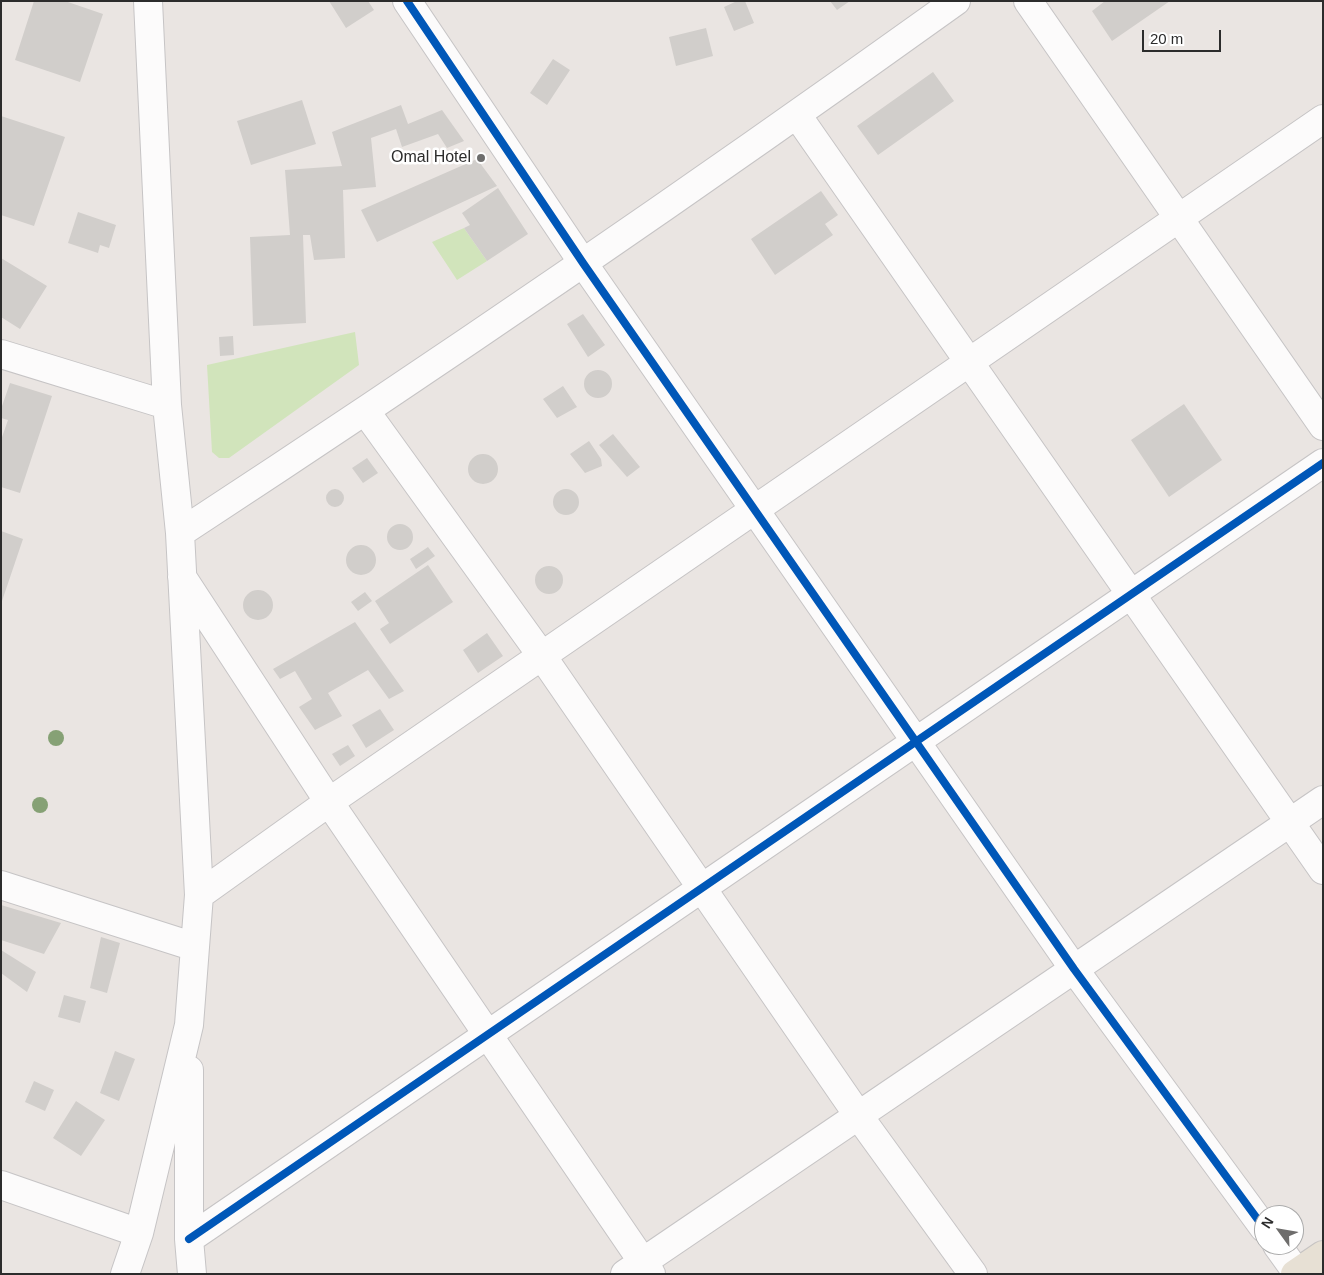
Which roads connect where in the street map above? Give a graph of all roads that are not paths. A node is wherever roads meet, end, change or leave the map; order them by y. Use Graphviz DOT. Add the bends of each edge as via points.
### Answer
graph roads {
  1 [pos="148,1"];
  2 [pos="407,1"];
  3 [pos="956,1"];
  4 [pos="1028,1"];
  5 [pos="797,115"];
  6 [pos="1323,119"];
  7 [pos="1180,218"];
  8 [pos="583,263"];
  9 [pos="1,354"];
  10 [pos="968,362"];
  11 [pos="167,405"];
  12 [pos="366,412"];
  13 [pos="1323,426"];
  14 [pos="1323,463"];
  15 [pos="754,510"];
  16 [pos="180,533"];
  17 [pos="181,576"];
  18 [pos="1130,595"];
  19 [pos="542,656"];
  20 [pos="915,741"];
  21 [pos="1323,800"];
  22 [pos="329,802"];
  23 [pos="1288,823"];
  24 [pos="1323,870"];
  25 [pos="1,885"];
  26 [pos="700,888"];
  27 [pos="199,895"];
  28 [pos="195,947"];
  29 [pos="1074,969"];
  30 [pos="189,1025"];
  31 [pos="487,1034"];
  32 [pos="858,1115"];
  33 [pos="1,1185"];
  34 [pos="1254,1214"];
  35 [pos="139,1233"];
  36 [pos="189,1239"];
  37 [pos="1284,1255"];
  38 [pos="1323,1255"];
  39 [pos="639,1270"];
  40 [pos="1296,1273"];
  41 [pos="124,1274"];
  42 [pos="192,1274"];
  43 [pos="973,1274"];
  1 -- 11 [label="street"];
  2 -- 8 [label="street"];
  3 -- 5 [label="street"];
  4 -- 7 [label="street"];
  5 -- 8 [label="street"];
  5 -- 10 [label="street"];
  6 -- 7 [label="street"];
  7 -- 10 [label="street"];
  7 -- 13 [label="street"];
  8 -- 12 [label="street"];
  8 -- 15 [label="street"];
  9 -- 11 [label="street"];
  10 -- 15 [label="street"];
  10 -- 18 [label="street"];
  11 -- 16 [label="street"];
  12 -- 16 [label="street"];
  12 -- 19 [label="street"];
  14 -- 18 [label="street"];
  15 -- 19 [label="street"];
  15 -- 20 [label="street"];
  16 -- 17 [label="street"];
  17 -- 22 [label="street"];
  17 -- 27 [label="street"];
  18 -- 20 [label="street"];
  18 -- 23 [label="street"];
  19 -- 22 [label="street"];
  19 -- 26 [label="street"];
  20 -- 26 [label="street"];
  20 -- 29 [label="street"];
  21 -- 23 [label="street"];
  22 -- 27 [label="street"];
  22 -- 31 [label="street"];
  23 -- 24 [label="street"];
  23 -- 29 [label="street"];
  25 -- 28 [label="street"];
  26 -- 31 [label="street"];
  26 -- 32 [label="street"];
  27 -- 28 [label="street"];
  28 -- 30 [label="street"];
  29 -- 32 [label="street"];
  29 -- 34 [label="street"];
  30 -- 35 [label="street"];
  30 -- 36 [label="street"];
  31 -- 36 [label="street"];
  31 -- 39 [label="street"];
  32 -- 39 [label="street"];
  32 -- 43 [label="street"];
  33 -- 35 [label="street"];
  35 -- 41 [label="street"];
  36 -- 42 [label="street"];
  37 -- 40 [label="street"];
  38 -- 40 [label="main road"];
}
